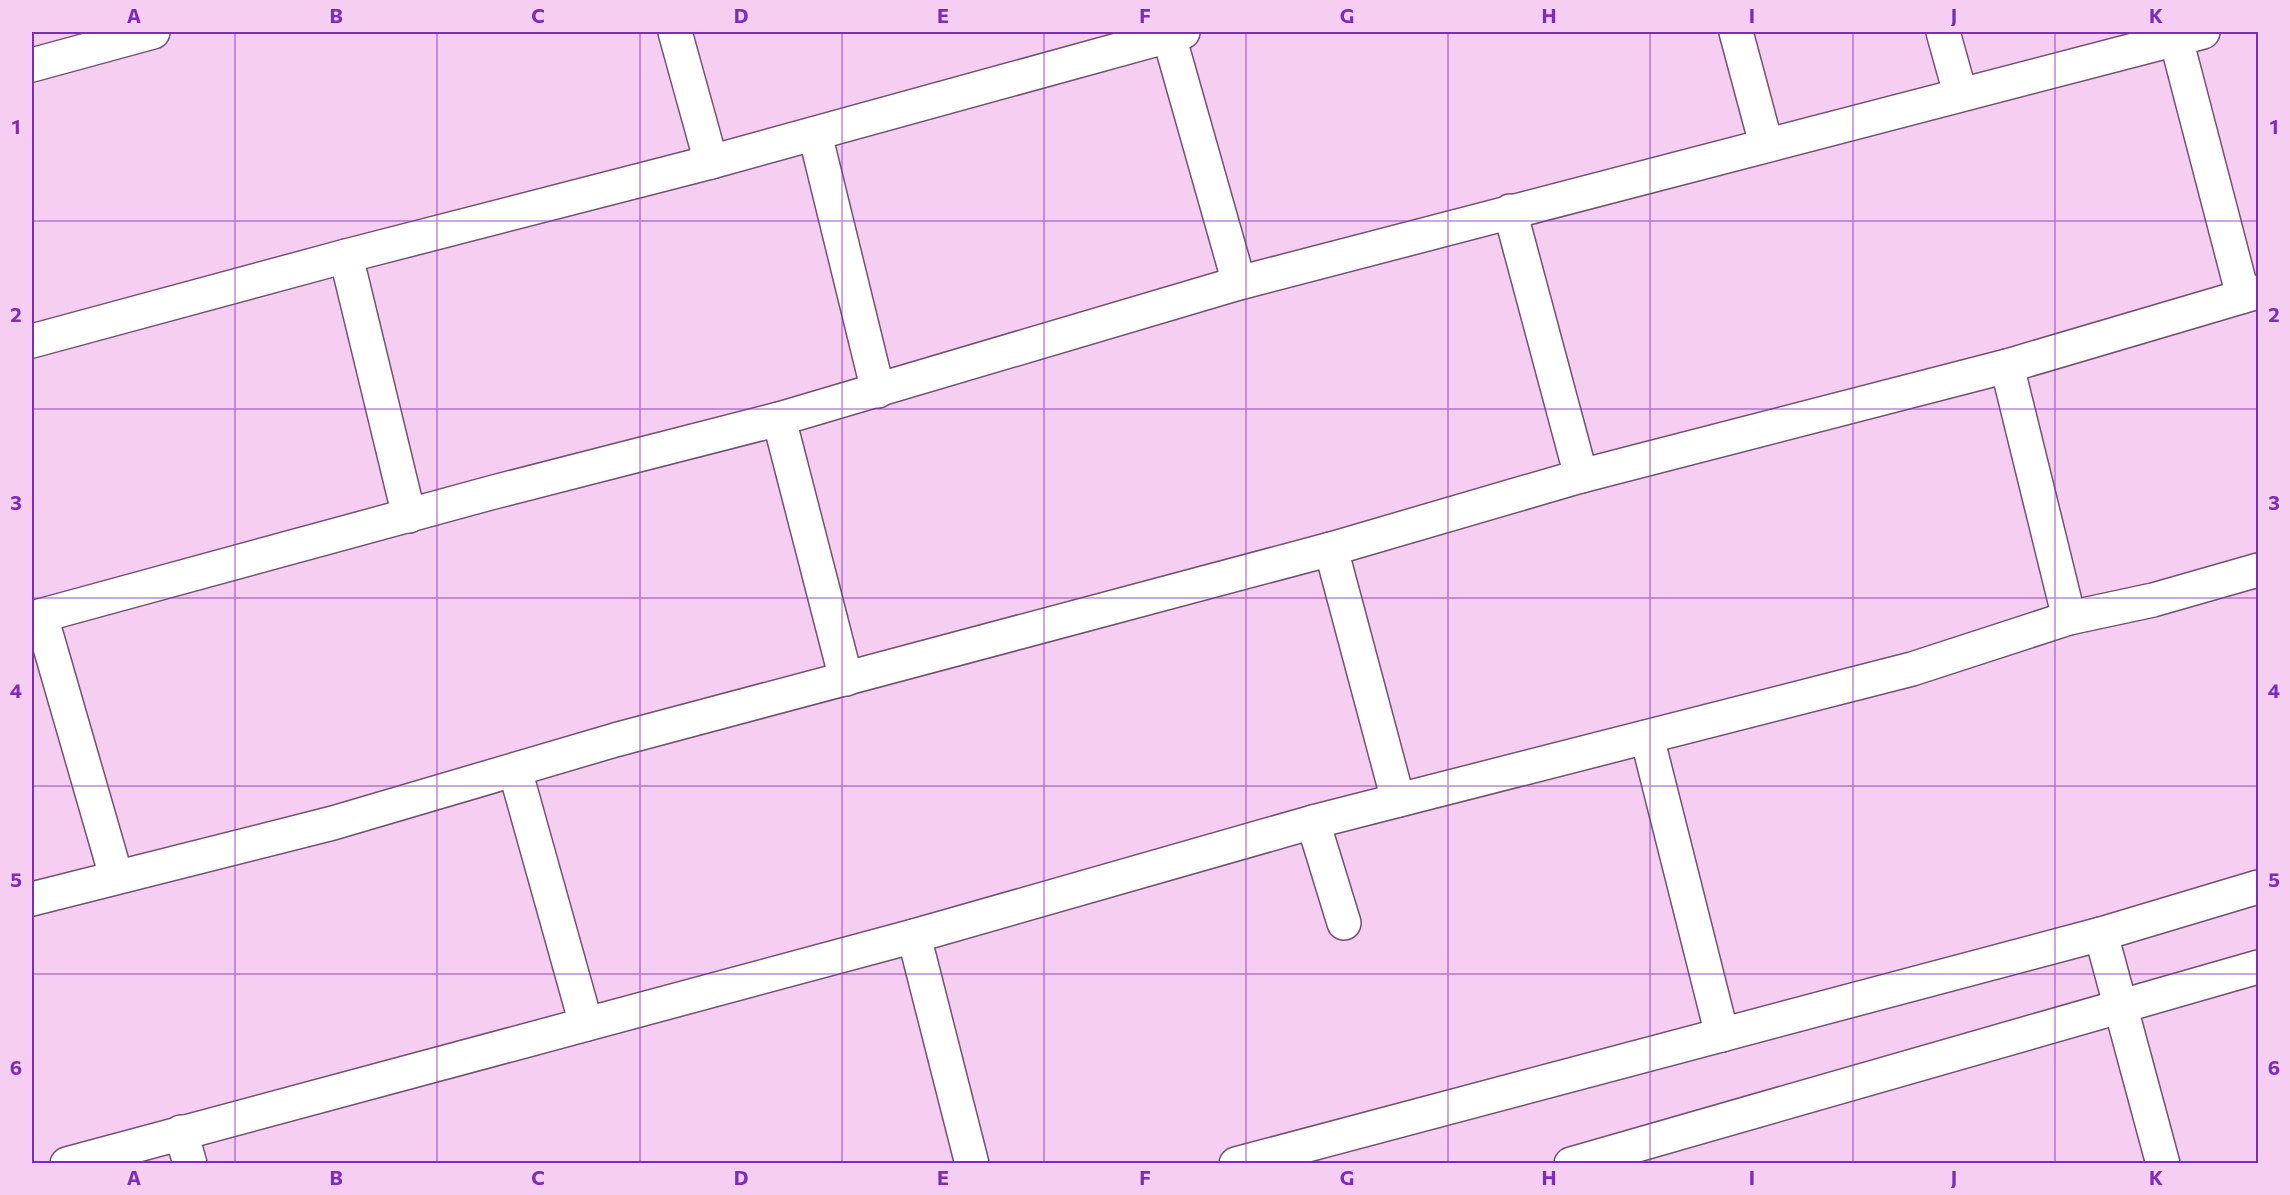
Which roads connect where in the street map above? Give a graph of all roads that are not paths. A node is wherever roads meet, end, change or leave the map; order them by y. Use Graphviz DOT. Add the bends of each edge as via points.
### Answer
graph roads {
  1 [pos="675,32"];
  2 [pos="1736,32"];
  3 [pos="1943,32"];
  4 [pos="134,34"];
  5 [pos="1176,34"];
  6 [pos="2189,35"];
  7 [pos="32,65"];
  8 [pos="1960,93"];
  9 [pos="815,134"];
  10 [pos="1767,144"];
  11 [pos="711,162"];
  12 [pos="1509,211"];
  13 [pos="346,256"];
  14 [pos="1239,283"];
  15 [pos="2251,294"];
  16 [pos="32,341"];
  17 [pos="2007,366"];
  18 [pos="878,391"];
  19 [pos="779,419"];
  20 [pos="1581,476"];
  21 [pos="409,516"];
  22 [pos="1331,549"];
  23 [pos="2259,570"];
  24 [pos="36,617"];
  25 [pos="2069,618"];
  26 [pos="846,679"];
  27 [pos="1647,737"];
  28 [pos="515,770"];
  29 [pos="1398,800"];
  30 [pos="1313,822"];
  31 [pos="116,876"];
  32 [pos="2259,887"];
  33 [pos="32,899"];
  34 [pos="1344,923"];
  35 [pos="2101,934"];
  36 [pos="914,936"];
  37 [pos="2259,967"];
  38 [pos="2121,1007"];
  39 [pos="586,1024"];
  40 [pos="1722,1035"];
  41 [pos="181,1132"];
  42 [pos="67,1164"];
  43 [pos="190,1164"];
  44 [pos="972,1164"];
  45 [pos="1236,1164"];
  46 [pos="1571,1164"];
  47 [pos="2163,1164"];
  1 -- 11 [label="street"];
  2 -- 10 [label="street"];
  3 -- 8 [label="street"];
  4 -- 7 [label="street"];
  5 -- 9 [label="street"];
  5 -- 14 [label="street"];
  6 -- 8 [label="street"];
  6 -- 15 [label="street"];
  8 -- 10 [label="street"];
  9 -- 11 [label="street"];
  9 -- 18 [label="street"];
  10 -- 12 [label="street"];
  11 -- 13 [label="street"];
  12 -- 14 [label="street"];
  12 -- 20 [label="street"];
  13 -- 16 [label="street"];
  13 -- 21 [label="street"];
  14 -- 18 [label="street"];
  15 -- 17 [label="street"];
  17 -- 20 [label="street"];
  17 -- 25 [label="street"];
  18 -- 19 [label="street"];
  19 -- 21 [label="street"];
  19 -- 26 [label="street"];
  20 -- 22 [label="street"];
  21 -- 24 [label="street"];
  22 -- 26 [label="street"];
  22 -- 29 [label="street"];
  23 -- 25 [label="street"];
  24 -- 31 [label="street"];
  25 -- 27 [label="street" via="1912,669"];
  26 -- 28 [label="street"];
  27 -- 29 [label="street"];
  27 -- 40 [label="street"];
  28 -- 31 [label="street" via="333,823"];
  28 -- 39 [label="street"];
  29 -- 30 [label="street"];
  30 -- 34 [label="street"];
  30 -- 36 [label="street"];
  31 -- 33 [label="street"];
  32 -- 35 [label="street"];
  35 -- 38 [label="street"];
  35 -- 40 [label="street"];
  36 -- 39 [label="street"];
  36 -- 44 [label="street"];
  37 -- 38 [label="street"];
  38 -- 46 [label="street"];
  38 -- 47 [label="street"];
  39 -- 41 [label="street"];
  40 -- 45 [label="street"];
  41 -- 42 [label="street"];
  41 -- 43 [label="street"];
}
